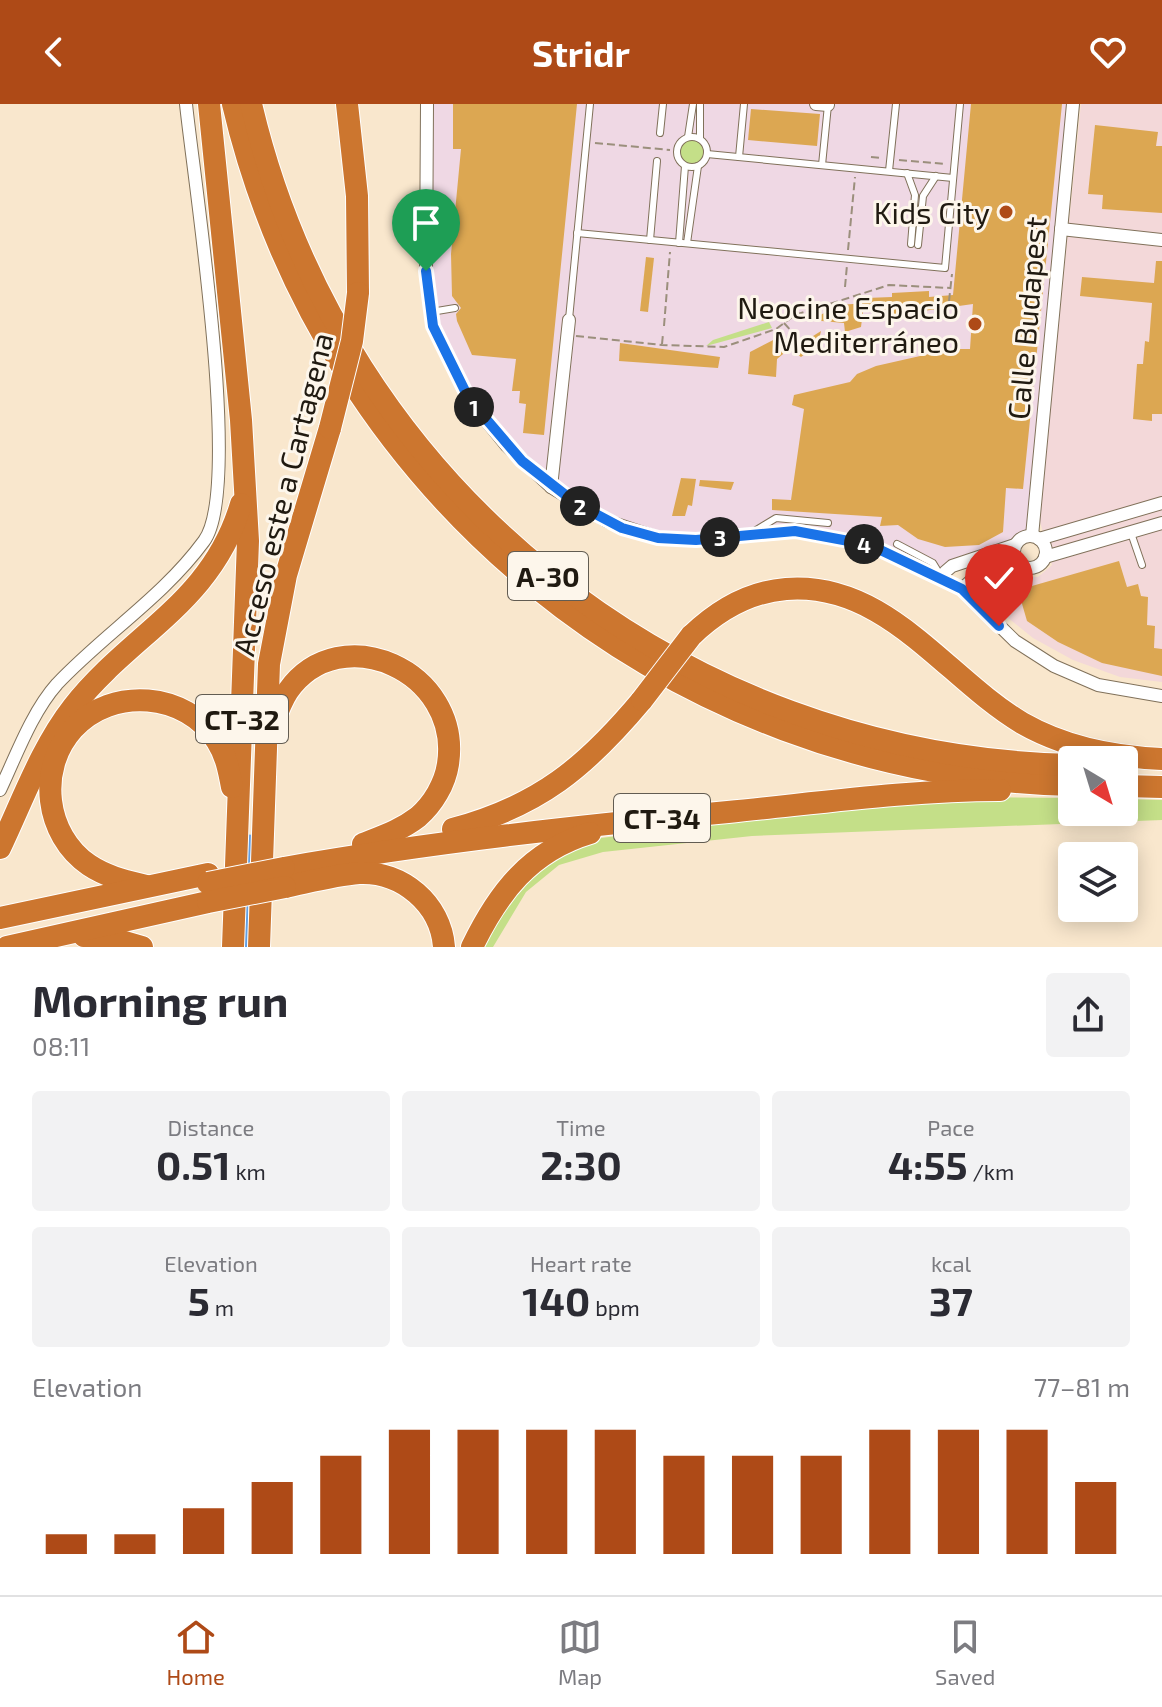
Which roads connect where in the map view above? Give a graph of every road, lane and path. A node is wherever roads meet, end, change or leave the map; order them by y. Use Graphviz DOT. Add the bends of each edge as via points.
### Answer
graph roads {
  1 [pos="186,104"];
  2 [pos="209,104"];
  3 [pos="233,104"];
  4 [pos="251,104"];
  5 [pos="347,104"];
  6 [pos="427,104"];
  7 [pos="590,104"];
  8 [pos="663,104"];
  9 [pos="693,104"];
  10 [pos="700,104"];
  11 [pos="744,104"];
  12 [pos="824,104"];
  13 [pos="896,104"];
  14 [pos="960,104"];
  15 [pos="1073,104"];
  16 [pos="660,133"];
  17 [pos="688,137"];
  18 [pos="700,139"];
  19 [pos="586,142"];
  20 [pos="670,150"];
  21 [pos="707,154"];
  22 [pos="739,157"];
  23 [pos="871,157"];
  24 [pos="657,161"];
  25 [pos="950,164"];
  26 [pos="822,165"];
  27 [pos="685,166"];
  28 [pos="698,166"];
  29 [pos="856,171"];
  30 [pos="889,171"];
  31 [pos="907,173"];
  32 [pos="936,176"];
  33 [pos="953,178"];
  34 [pos="1061,229"];
  35 [pos="577,233"];
  36 [pos="650,240"];
  37 [pos="1162,240"];
  38 [pos="683,243"];
  39 [pos="671,246"];
  40 [pos="847,259"];
  41 [pos="845,287"];
  42 [pos="950,288"];
  43 [pos="455,308"];
  44 [pos="430,312"];
  45 [pos="569,320"];
  46 [pos="784,323"];
  47 [pos="664,326"];
  48 [pos="663,334"];
  49 [pos="574,336"];
  50 [pos="802,343"];
  51 [pos="662,345"];
  52 [pos="551,487"];
  53 [pos="244,492"];
  54 [pos="1162,503"];
  55 [pos="828,523"];
  56 [pos="1162,523"];
  57 [pos="753,532"];
  58 [pos="1131,533"];
  59 [pos="1036,538"];
  60 [pos="897,544"];
  61 [pos="1015,545"];
  62 [pos="1045,557"];
  63 [pos="1142,565"];
  64 [pos="1020,566"];
  65 [pos="943,580"];
  66 [pos="962,589"];
  67 [pos="1162,696"];
  68 [pos="264,750"];
  69 [pos="1162,759"];
  70 [pos="1058,764"];
  71 [pos="1138,766"];
  72 [pos="1162,766"];
  73 [pos="1040,784"];
  74 [pos="1058,785"];
  75 [pos="1138,786"];
  76 [pos="1162,787"];
  77 [pos="0,790"];
  78 [pos="236,802"];
  79 [pos="632,821"];
  80 [pos="363,844"];
  81 [pos="0,848"];
  82 [pos="285,871"];
  83 [pos="146,886"];
  84 [pos="208,886"];
  85 [pos="0,918"];
  86 [pos="0,927"];
  87 [pos="51,938"];
  88 [pos="7,947"];
  89 [pos="142,947"];
  90 [pos="233,947"];
  91 [pos="259,947"];
  92 [pos="444,947"];
  93 [pos="472,947"];
  1 -- 77 [label="street" via="220,416 220,487 207,538 160,592 55,687"];
  2 -- 53 [label="highway, Acceso este a Cartagena / CT-32"];
  3 -- 73 [label="highway, A-30" via="273,231 334,357 421,478 525,580 646,665 778,727 906,765"];
  4 -- 70 [label="highway, A-30" via="300,251 364,371 450,483 555,582 666,656 798,715 934,752"];
  5 -- 68 [label="highway, Acceso este a Cartagena / CT-32, bridge" via="357,185 358,293 352,341 279,604 265,695"];
  6 -- 44 [label="street"];
  7 -- 19 [label="lane"];
  8 -- 16 [label="lane"];
  9 -- 17 [label="lane"];
  10 -- 18 [label="lane"];
  11 -- 22 [label="lane"];
  12 -- 26 [label="lane"];
  13 -- 30 [label="lane"];
  14 -- 33 [label="lane"];
  15 -- 34 [label="street, Calle Budapest"];
  17 -- 18 [label="lane"];
  17 -- 27 [label="lane" via="676,151"];
  18 -- 21 [label="lane"];
  19 -- 20 [label="path"];
  19 -- 35 [label="lane"];
  21 -- 22 [label="lane"];
  21 -- 28 [label="lane"];
  22 -- 26 [label="lane"];
  23 -- 25 [label="path"];
  24 -- 36 [label="lane"];
  26 -- 30 [label="lane"];
  27 -- 28 [label="lane"];
  27 -- 38 [label="lane"];
  28 -- 38 [label="lane"];
  29 -- 40 [label="path"];
  30 -- 31 [label="lane"];
  31 -- 32 [label="lane"];
  31 -- 32 [label="lane" via="915,195 915,244 923,196"];
  32 -- 33 [label="lane"];
  33 -- 40 [label="lane" via="945,268"];
  34 -- 37 [label="street"];
  34 -- 59 [label="street, Calle Budapest"];
  35 -- 36 [label="lane"];
  35 -- 45 [label="lane"];
  36 -- 38 [label="lane"];
  38 -- 40 [label="lane"];
  39 -- 47 [label="path"];
  40 -- 41 [label="path"];
  42 -- 46 [label="path" via="889,285"];
  43 -- 44 [label="lane"];
  44 -- 52 [label="street" via="440,345 469,399 507,446"];
  45 -- 52 [label="street"];
  46 -- 50 [label="path"];
  46 -- 51 [label="path" via="724,347"];
  48 -- 51 [label="path"];
  49 -- 51 [label="path"];
  52 -- 57 [label="street" via="640,534 696,540"];
  53 -- 78 [label="highway, Acceso este a Cartagena / CT-32" via="248,541"];
  53 -- 81 [label="highway" via="228,543 206,577 63,720"];
  54 -- 59 [label="street"];
  55 -- 57 [label="lane" via="776,518"];
  56 -- 58 [label="street"];
  57 -- 65 [label="street" via="795,531 853,541"];
  58 -- 62 [label="street"];
  58 -- 63 [label="lane"];
  59 -- 61 [label="street" via="1023,537"];
  59 -- 62 [label="street"];
  60 -- 65 [label="lane" via="933,563"];
  61 -- 64 [label="street"];
  61 -- 65 [label="street" via="952,566"];
  62 -- 64 [label="street" via="1035,568"];
  64 -- 66 [label="street" via="973,579"];
  65 -- 66 [label="street"];
  66 -- 67 [label="street" via="1015,641 1054,666 1098,685"];
  68 -- 80 [label="highway" via="291,687 322,665 352,657 384,662 428,688 439,703 449,737 441,787 412,821"];
  68 -- 91 [label="highway, Acceso este a Cartagena / CT-32"];
  69 -- 80 [label="highway, CT-34, bridge" via="1091,749 1031,728 974,689 884,614 844,595 802,588 764,592 724,608 691,636 642,700 559,785 456,828"];
  71 -- 72 [label="highway"];
  73 -- 74 [label="highway, A-30"];
  73 -- 79 [label="highway, CT-34" via="1027,790 918,793"];
  75 -- 76 [label="highway"];
  78 -- 83 [label="highway" via="216,740 174,706 122,702 95,712 72,730 52,772 50,800 62,836 86,863"];
  78 -- 90 [label="highway, Acceso este a Cartagena / CT-32"];
  79 -- 82 [label="highway, CT-34" via="472,837"];
  79 -- 93 [label="highway" via="543,853 508,886"];
  80 -- 82 [label="highway"];
  82 -- 84 [label="highway, CT-34, bridge"];
  82 -- 92 [label="highway" via="360,873 408,886 438,920"];
  83 -- 84 [label="highway, CT-34"];
  83 -- 85 [label="highway, CT-34"];
  84 -- 86 [label="highway, CT-34"];
  84 -- 87 [label="highway"];
  87 -- 88 [label="highway"];
  87 -- 89 [label="highway" via="111,938"];
}
